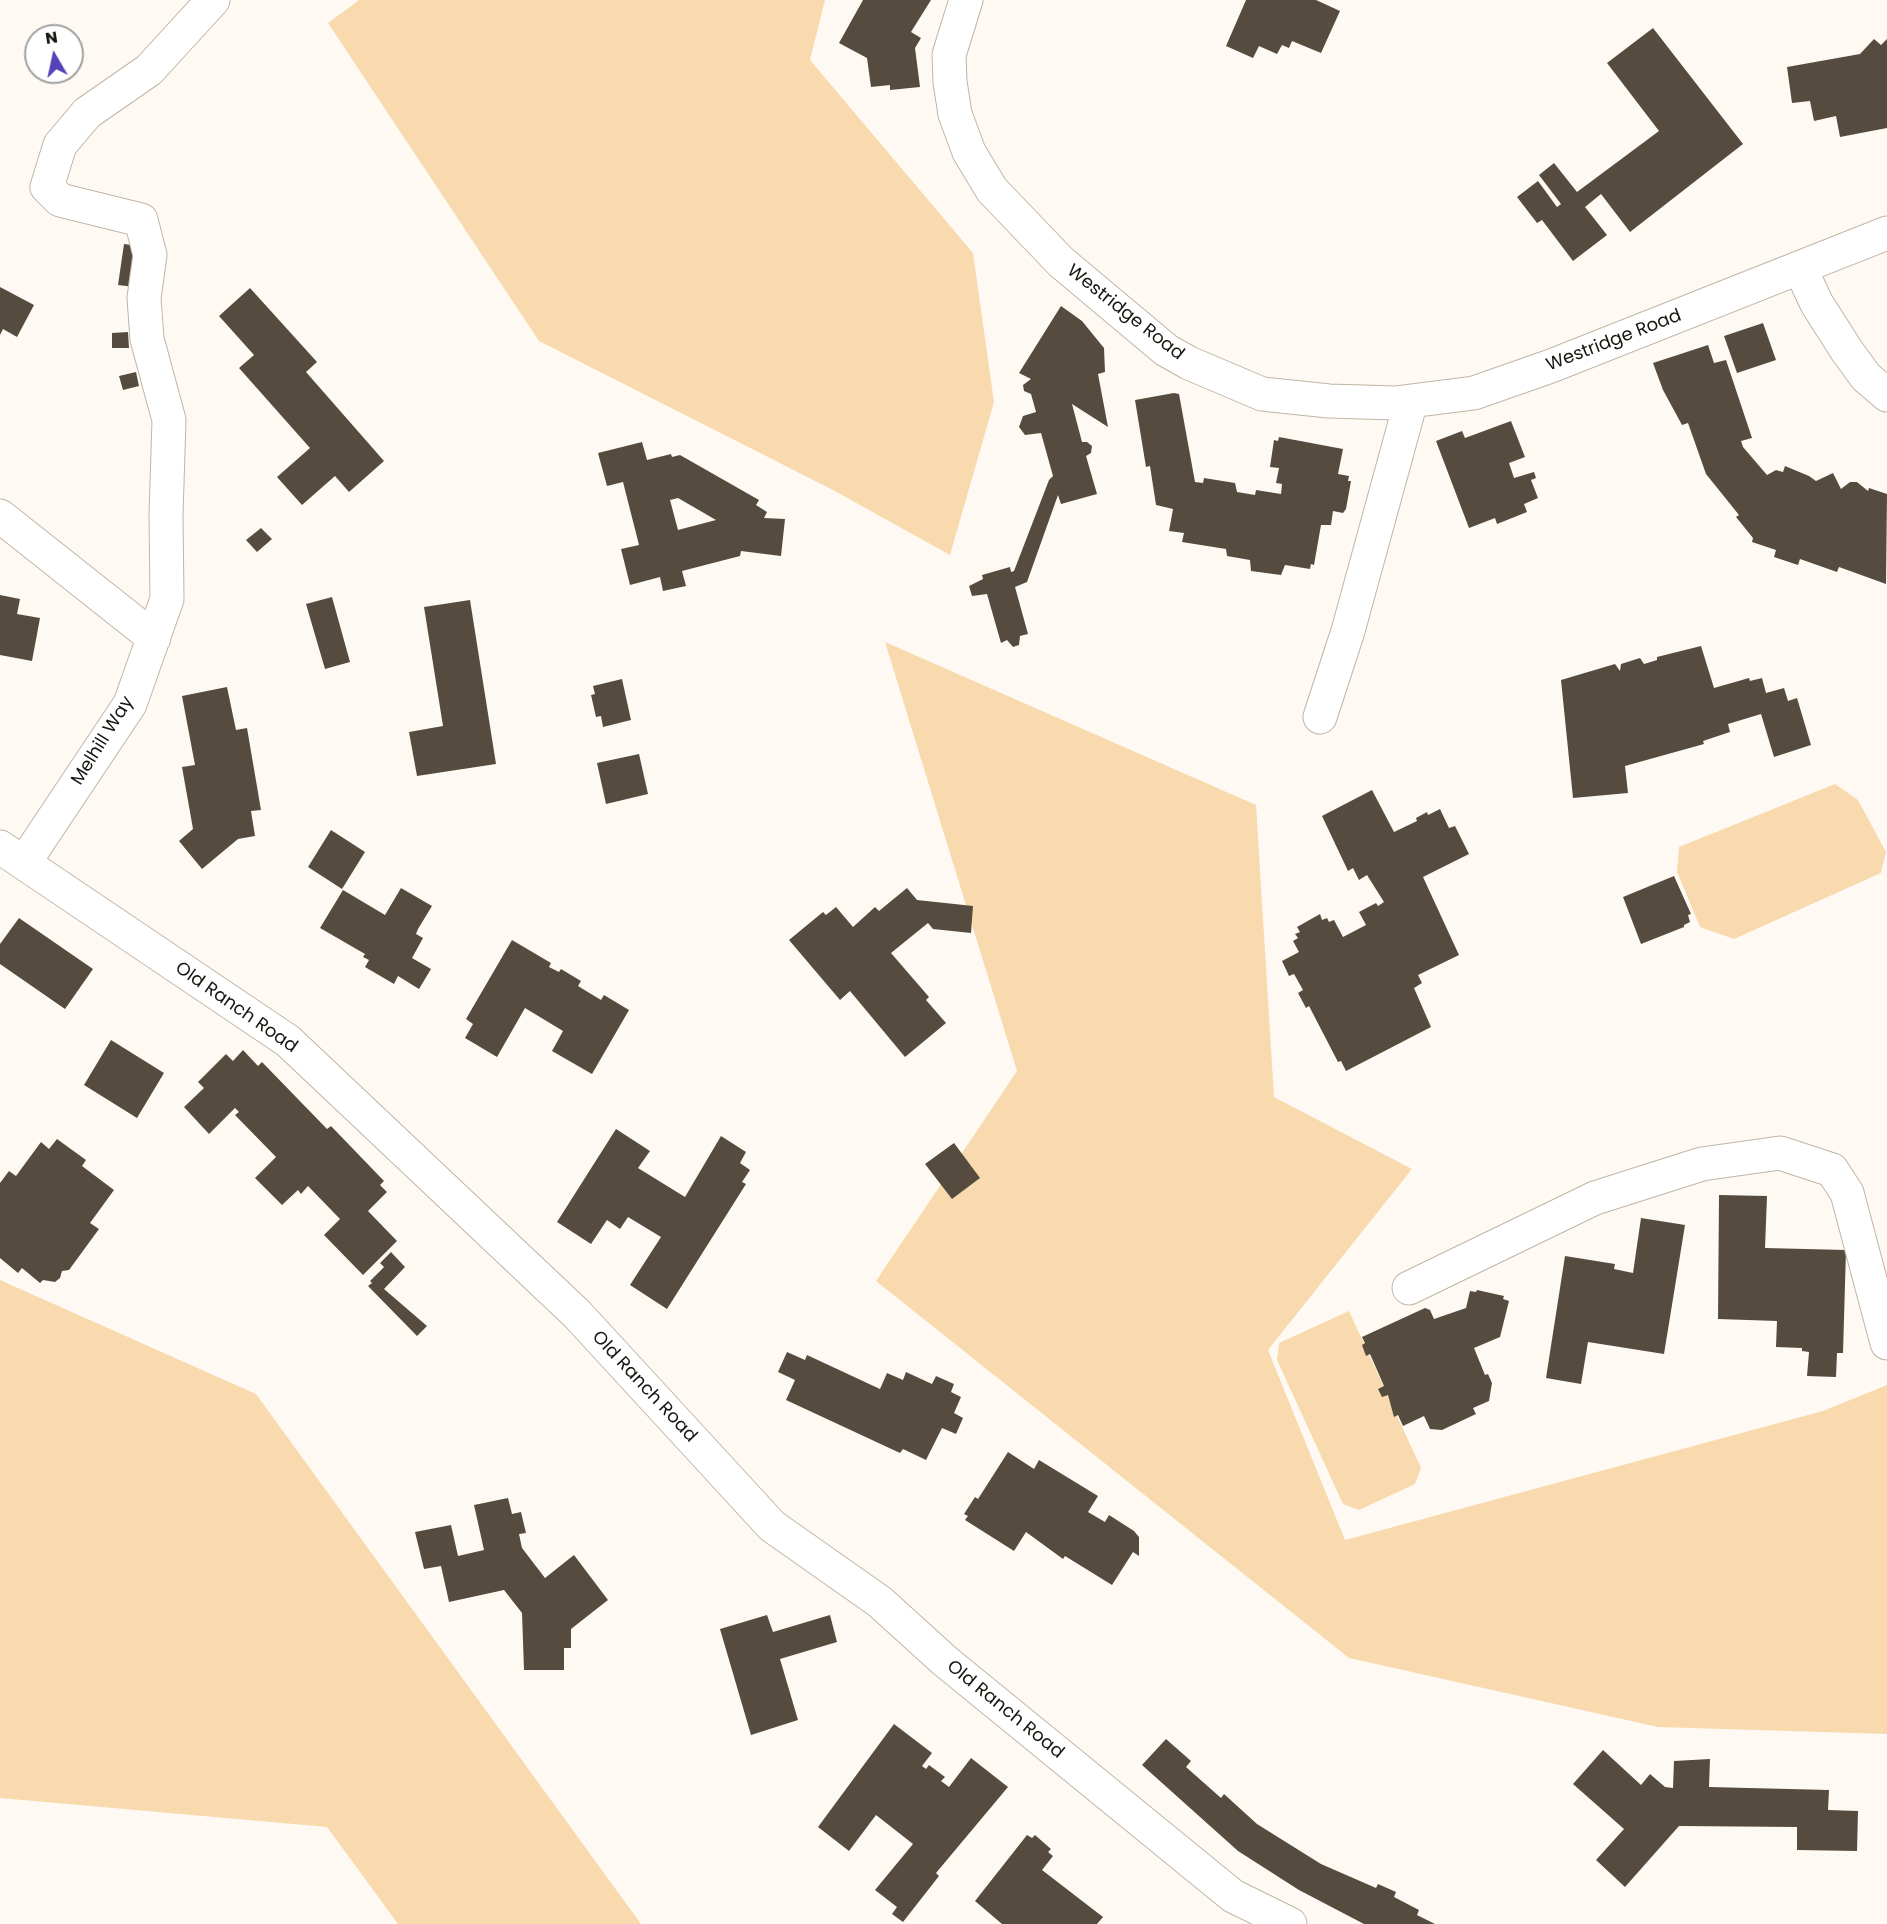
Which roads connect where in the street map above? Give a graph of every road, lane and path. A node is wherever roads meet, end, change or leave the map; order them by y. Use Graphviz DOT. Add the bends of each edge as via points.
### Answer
graph roads {
  1 [pos="213,0"];
  2 [pos="966,0"];
  3 [pos="1887,233"];
  4 [pos="1800,268"];
  5 [pos="1887,395"];
  6 [pos="1411,401"];
  7 [pos="0,516"];
  8 [pos="154,638"];
  9 [pos="1320,717"];
  10 [pos="12,855"];
  11 [pos="1408,1288"];
  12 [pos="1887,1343"];
  13 [pos="1290,1924"];
  1 -- 8 [label="street, Melhill Way" via="150,70 87,113 60,145 47,187 60,200 141,220 150,255 144,298 147,339 169,420 167,599"];
  2 -- 6 [label="street, Westridge Road" via="949,55 955,114 969,152 992,190 1061,262 1166,350 1262,394 1329,401"];
  3 -- 4 [label="street, Westridge Road"];
  4 -- 5 [label="street" via="1846,351"];
  4 -- 6 [label="street, Westridge Road" via="1485,389"];
  6 -- 9 [label="street" via="1348,631"];
  7 -- 8 [label="street"];
  8 -- 10 [label="street, Melhill Way" via="130,704"];
  10 -- 13 [label="street, Old Ranch Road" via="288,1041 577,1314 772,1526 880,1602 945,1661 1233,1896"];
  11 -- 12 [label="street" via="1595,1198 1702,1164 1780,1153 1832,1170 1847,1193"];
}
